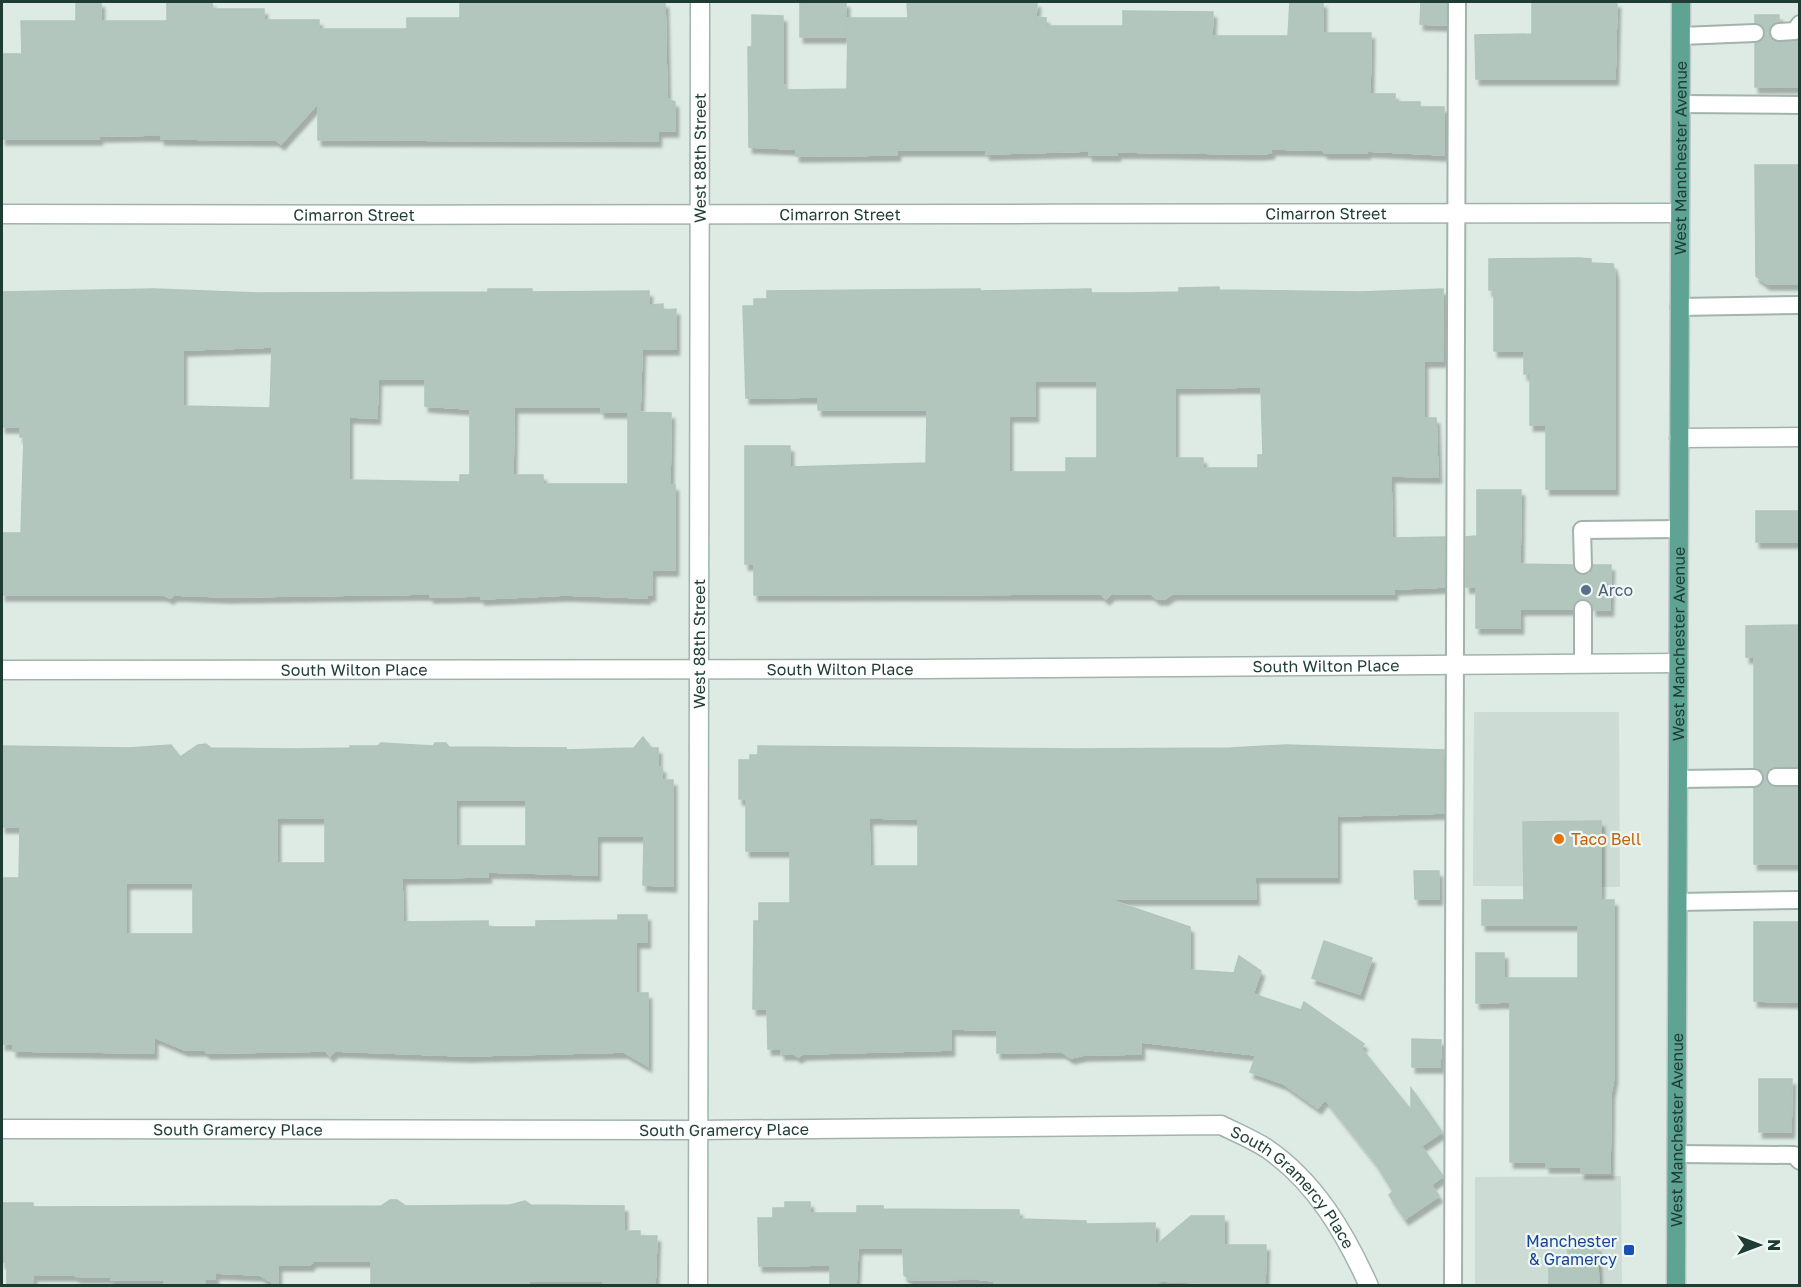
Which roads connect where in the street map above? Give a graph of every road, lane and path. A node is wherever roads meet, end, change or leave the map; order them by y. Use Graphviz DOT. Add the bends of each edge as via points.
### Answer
graph roads {
  1 [pos="700,2"];
  2 [pos="1457,2"];
  3 [pos="1682,2"];
  4 [pos="1800,24"];
  5 [pos="1779,32"];
  6 [pos="1755,33"];
  7 [pos="1681,36"];
  8 [pos="1680,104"];
  9 [pos="1800,105"];
  10 [pos="1457,212"];
  11 [pos="1679,213"];
  12 [pos="2,214"];
  13 [pos="699,216"];
  14 [pos="1800,305"];
  15 [pos="1679,307"];
  16 [pos="1800,437"];
  17 [pos="1679,438"];
  18 [pos="1679,529"];
  19 [pos="1583,565"];
  20 [pos="1583,609"];
  21 [pos="1678,663"];
  22 [pos="1583,664"];
  23 [pos="1455,666"];
  24 [pos="2,670"];
  25 [pos="698,670"];
  26 [pos="1776,777"];
  27 [pos="1800,777"];
  28 [pos="1754,778"];
  29 [pos="1678,779"];
  30 [pos="1800,900"];
  31 [pos="1677,902"];
  32 [pos="2,1129"];
  33 [pos="698,1130"];
  34 [pos="1677,1154"];
  35 [pos="1800,1161"];
  36 [pos="698,1286"];
  37 [pos="1369,1286"];
  38 [pos="1453,1286"];
  39 [pos="1676,1286"];
  1 -- 13 [label="street, West 88th Street"];
  2 -- 10 [label="lane"];
  3 -- 7 [label="main road, West Manchester Avenue"];
  4 -- 5 [label="lane" via="1795,31"];
  6 -- 7 [label="lane"];
  7 -- 8 [label="main road, West Manchester Avenue"];
  8 -- 9 [label="lane"];
  8 -- 11 [label="main road, West Manchester Avenue"];
  10 -- 11 [label="street, Cimarron Street"];
  10 -- 13 [label="street, Cimarron Street"];
  10 -- 23 [label="lane"];
  11 -- 15 [label="main road, West Manchester Avenue"];
  12 -- 13 [label="street, Cimarron Street"];
  13 -- 25 [label="street, West 88th Street"];
  14 -- 15 [label="lane"];
  15 -- 17 [label="main road, West Manchester Avenue"];
  16 -- 17 [label="street"];
  17 -- 18 [label="main road, West Manchester Avenue"];
  18 -- 19 [label="lane" via="1582,530"];
  18 -- 21 [label="main road, West Manchester Avenue"];
  20 -- 22 [label="lane"];
  21 -- 22 [label="street, South Wilton Place"];
  21 -- 29 [label="main road, West Manchester Avenue"];
  22 -- 23 [label="street, South Wilton Place"];
  23 -- 25 [label="street, South Wilton Place"];
  23 -- 38 [label="lane"];
  24 -- 25 [label="street, South Wilton Place"];
  25 -- 33 [label="street, West 88th Street"];
  26 -- 27 [label="lane"];
  28 -- 29 [label="lane"];
  29 -- 31 [label="main road, West Manchester Avenue"];
  30 -- 31 [label="lane"];
  31 -- 34 [label="main road, West Manchester Avenue"];
  32 -- 33 [label="street, South Gramercy Place"];
  33 -- 36 [label="street, West 88th Street"];
  33 -- 37 [label="street, South Gramercy Place" via="1221,1125 1265,1148 1303,1179 1341,1228"];
  34 -- 35 [label="lane" via="1794,1155"];
  34 -- 39 [label="main road, West Manchester Avenue"];
}
